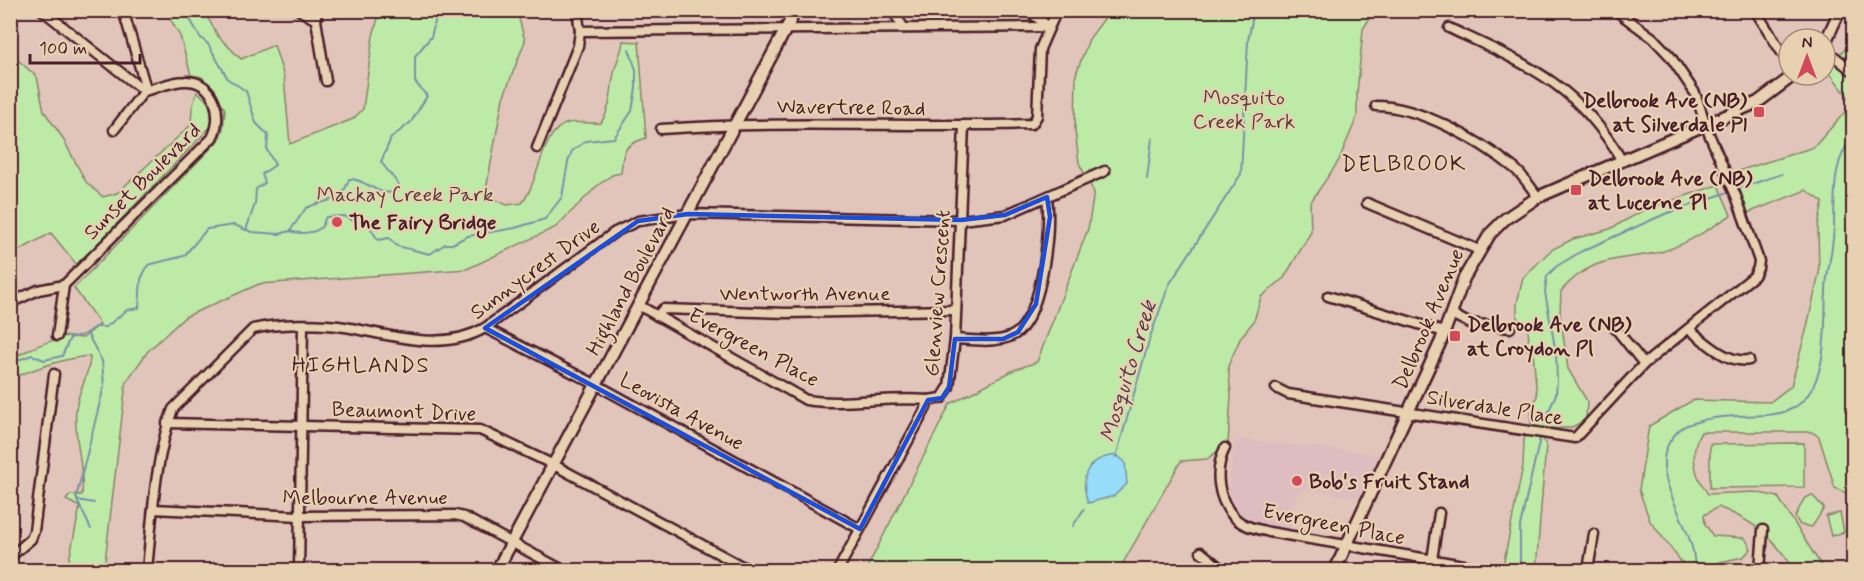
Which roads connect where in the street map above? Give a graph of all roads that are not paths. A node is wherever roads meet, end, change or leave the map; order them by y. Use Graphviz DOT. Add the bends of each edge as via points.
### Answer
graph roads {
  1 [pos="42,10"];
  2 [pos="123,10"];
  3 [pos="299,10"];
  4 [pos="577,10"];
  5 [pos="796,10"];
  6 [pos="892,10"];
  7 [pos="1027,10"];
  8 [pos="1057,10"];
  9 [pos="1615,10"];
  10 [pos="1840,10"];
  11 [pos="1759,13"];
  12 [pos="316,15"];
  13 [pos="1049,27"];
  14 [pos="1832,27"];
  15 [pos="904,28"];
  16 [pos="1449,28"];
  17 [pos="787,29"];
  18 [pos="580,31"];
  19 [pos="1777,44"];
  20 [pos="1837,59"];
  21 [pos="1854,72"];
  22 [pos="326,81"];
  23 [pos="1778,87"];
  24 [pos="144,91"];
  25 [pos="1376,106"];
  26 [pos="737,123"];
  27 [pos="1707,125"];
  28 [pos="964,126"];
  29 [pos="661,129"];
  30 [pos="114,130"];
  31 [pos="537,148"];
  32 [pos="1622,161"];
  33 [pos="1105,171"];
  34 [pos="1047,197"];
  35 [pos="1538,197"];
  36 [pos="1367,203"];
  37 [pos="687,214"];
  38 [pos="961,220"];
  39 [pos="1479,250"];
  40 [pos="64,285"];
  41 [pos="1329,296"];
  42 [pos="10,303"];
  43 [pos="640,306"];
  44 [pos="955,310"];
  45 [pos="1451,314"];
  46 [pos="657,316"];
  47 [pos="1612,324"];
  48 [pos="303,326"];
  49 [pos="485,328"];
  50 [pos="1510,328"];
  51 [pos="1690,330"];
  52 [pos="1444,332"];
  53 [pos="57,336"];
  54 [pos="955,339"];
  55 [pos="1749,360"];
  56 [pos="1644,364"];
  57 [pos="54,374"];
  58 [pos="597,385"];
  59 [pos="1276,387"];
  60 [pos="928,400"];
  61 [pos="1408,412"];
  62 [pos="167,423"];
  63 [pos="302,426"];
  64 [pos="1225,448"];
  65 [pos="554,465"];
  66 [pos="153,509"];
  67 [pos="1439,513"];
  68 [pos="299,516"];
  69 [pos="860,529"];
  70 [pos="1763,530"];
  71 [pos="1594,534"];
  72 [pos="512,542"];
  73 [pos="1346,546"];
  74 [pos="1200,552"];
  75 [pos="10,557"];
  76 [pos="1432,560"];
  77 [pos="1453,567"];
  78 [pos="147,570"];
  79 [pos="299,570"];
  80 [pos="497,570"];
  81 [pos="563,570"];
  82 [pos="749,570"];
  83 [pos="838,570"];
  84 [pos="1223,570"];
  85 [pos="1335,570"];
  86 [pos="1493,570"];
  87 [pos="1588,570"];
  88 [pos="1760,570"];
  1 -- 24 [label="street"];
  2 -- 24 [label="street"];
  3 -- 12 [label="street"];
  4 -- 18 [label="street"];
  5 -- 17 [label="street, Highland Boulevard"];
  6 -- 15 [label="street"];
  7 -- 13 [label="street"];
  8 -- 13 [label="street"];
  9 -- 27 [label="street, Silverdale Place" via="1670,56 1695,93"];
  10 -- 14 [label="street"];
  11 -- 19 [label="street"];
  12 -- 22 [label="street"];
  13 -- 15 [label="street"];
  13 -- 28 [label="street, Wavertree Road" via="1040,49 1037,116 1032,124"];
  15 -- 17 [label="street"];
  16 -- 32 [label="street" via="1517,59 1560,87 1602,128"];
  17 -- 18 [label="street"];
  17 -- 26 [label="street, Highland Boulevard"];
  18 -- 31 [label="street" via="578,46"];
  20 -- 21 [label="street"];
  23 -- 27 [label="street, Delbrook Avenue" via="1758,102"];
  24 -- 30 [label="street"];
  24 -- 40 [label="street, Sunset Boulevard" via="183,81 201,84 215,101 219,119 216,130"];
  25 -- 35 [label="street" via="1433,120 1472,140 1515,169"];
  26 -- 28 [label="street, Wavertree Road"];
  26 -- 29 [label="street, Wavertree Road"];
  26 -- 37 [label="street, Highland Boulevard"];
  27 -- 32 [label="street, Delbrook Avenue"];
  27 -- 51 [label="street, Silverdale Place" via="1759,261 1754,276"];
  28 -- 38 [label="street, Glenview Crescent"];
  32 -- 35 [label="street, Delbrook Avenue"];
  33 -- 34 [label="street, Sunnycrest Drive"];
  34 -- 38 [label="street, Sunnycrest Drive" via="1005,214"];
  34 -- 54 [label="street" via="1050,217 1036,304 1018,332 1003,339"];
  35 -- 39 [label="street, Delbrook Avenue" via="1504,219"];
  36 -- 39 [label="street"];
  37 -- 38 [label="street, Sunnycrest Drive"];
  37 -- 43 [label="street, Highland Boulevard"];
  37 -- 49 [label="street, Sunnycrest Drive" via="638,221 615,232"];
  38 -- 44 [label="street, Glenview Crescent"];
  39 -- 45 [label="street, Delbrook Avenue"];
  40 -- 42 [label="street"];
  40 -- 53 [label="street"];
  41 -- 52 [label="street"];
  43 -- 46 [label="street, Evergreen Place"];
  43 -- 58 [label="street, Highland Boulevard"];
  44 -- 46 [label="street, Wentworth Avenue" via="663,309"];
  44 -- 54 [label="street, Glenview Crescent"];
  45 -- 50 [label="street" via="1469,323"];
  45 -- 52 [label="street, Delbrook Avenue"];
  46 -- 60 [label="street, Evergreen Place" via="806,400"];
  47 -- 56 [label="street"];
  48 -- 49 [label="street, Sunnycrest Drive" via="343,327 395,338 452,341 466,339"];
  48 -- 62 [label="street, Sunnycrest Drive" via="253,329 173,409"];
  48 -- 63 [label="street"];
  49 -- 58 [label="street, Leovista Avenue"];
  51 -- 55 [label="street" via="1728,357 1741,362"];
  51 -- 56 [label="street, Silverdale Place"];
  52 -- 61 [label="street, Delbrook Avenue"];
  54 -- 60 [label="street, Glenview Crescent" via="949,387 942,398"];
  56 -- 61 [label="street, Silverdale Place" via="1575,438"];
  57 -- 75 [label="street" via="34,531 31,539"];
  58 -- 65 [label="street, Highland Boulevard"];
  58 -- 69 [label="street, Leovista Avenue"];
  59 -- 61 [label="street, Silverdale Place" via="1288,394"];
  60 -- 69 [label="street, Glenview Crescent"];
  61 -- 73 [label="street, Delbrook Avenue"];
  62 -- 63 [label="street, Beaumont Drive"];
  62 -- 66 [label="street, Sunnycrest Drive"];
  63 -- 65 [label="street, Beaumont Drive" via="480,430"];
  63 -- 68 [label="street"];
  64 -- 73 [label="street, Evergreen Place" via="1218,472 1220,488 1236,518 1269,532"];
  65 -- 72 [label="street, Highland Boulevard"];
  65 -- 82 [label="street, Beaumont Drive"];
  66 -- 68 [label="street, Melbourne Avenue"];
  66 -- 78 [label="street, Sunnycrest Drive"];
  67 -- 76 [label="street, Evergreen Place"];
  68 -- 72 [label="street, Melbourne Avenue" via="455,515"];
  68 -- 79 [label="street"];
  69 -- 83 [label="street, Glenview Crescent"];
  70 -- 88 [label="street"];
  71 -- 87 [label="street"];
  72 -- 80 [label="street, Highland Boulevard"];
  72 -- 81 [label="street, Melbourne Avenue"];
  73 -- 76 [label="street, Evergreen Place"];
  73 -- 85 [label="street, Delbrook Avenue"];
  74 -- 84 [label="street"];
  76 -- 77 [label="street, Evergreen Place"];
  77 -- 86 [label="street, Evergreen Place"];
}
